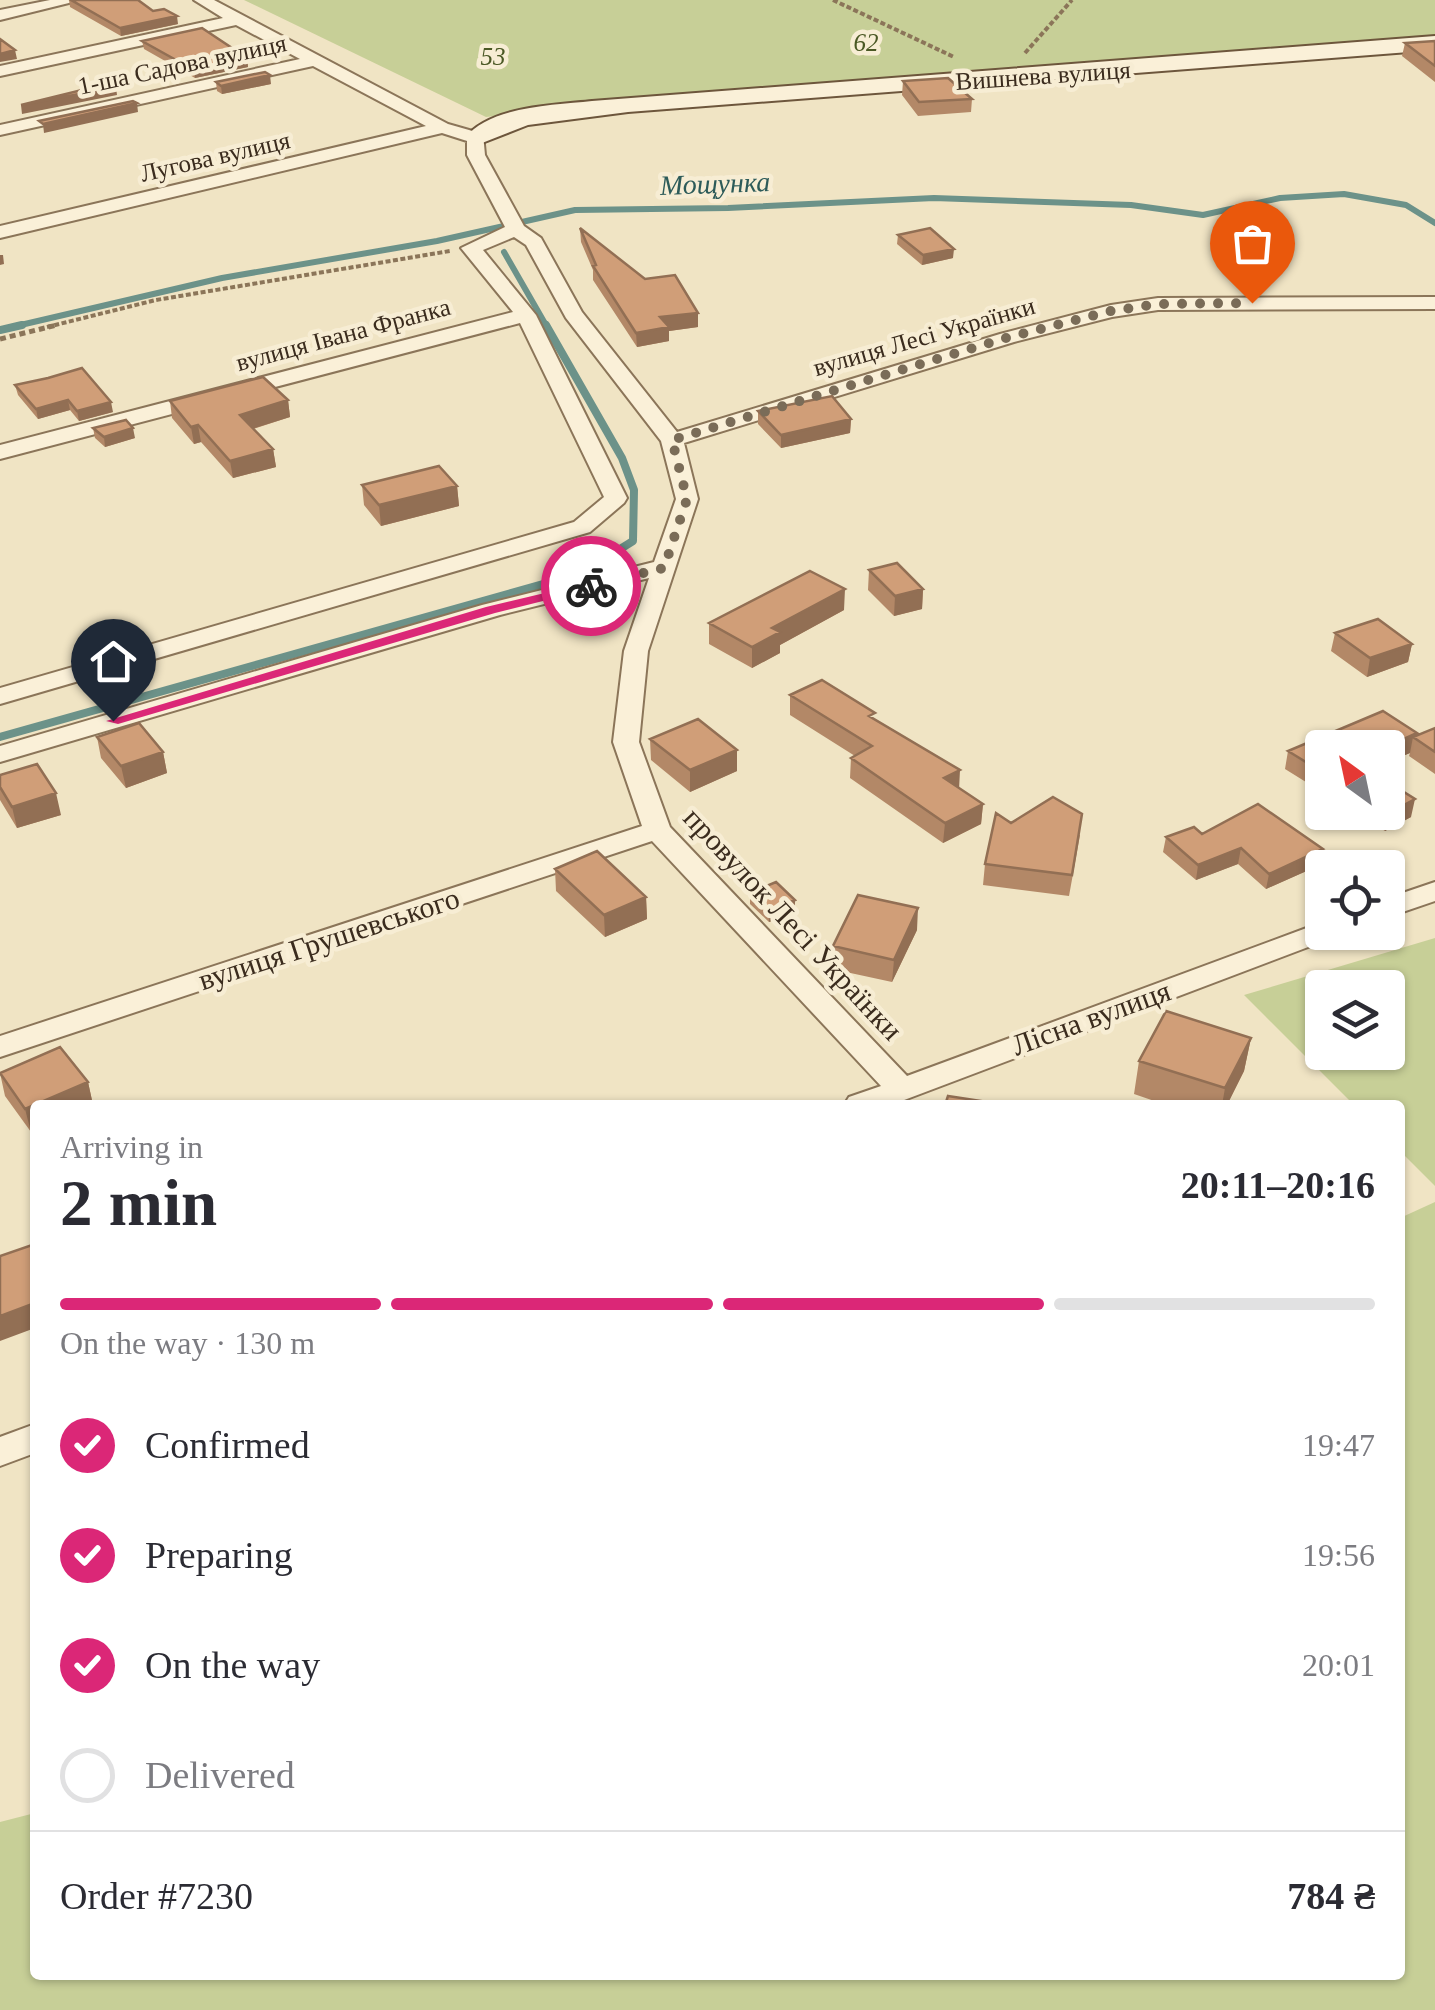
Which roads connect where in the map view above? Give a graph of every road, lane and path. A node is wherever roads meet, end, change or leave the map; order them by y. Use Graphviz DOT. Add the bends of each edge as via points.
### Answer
graph roads {
  1 [pos="74,0"];
  2 [pos="202,0"];
  3 [pos="834,0"];
  4 [pos="1072,0"];
  5 [pos="0,15"];
  6 [pos="240,19"];
  7 [pos="1435,44"];
  8 [pos="317,60"];
  9 [pos="0,71"];
  10 [pos="1002,79"];
  11 [pos="442,128"];
  12 [pos="0,130"];
  13 [pos="476,138"];
  14 [pos="513,224"];
  15 [pos="0,232"];
  16 [pos="471,248"];
  17 [pos="1435,302"];
  18 [pos="526,315"];
  19 [pos="0,339"];
  20 [pos="672,440"];
  21 [pos="0,452"];
  22 [pos="664,568"];
  23 [pos="0,696"];
  24 [pos="0,754"];
  25 [pos="657,830"];
  26 [pos="1435,891"];
  27 [pos="1405,902"];
  28 [pos="1305,938"];
  29 [pos="0,1047"];
  30 [pos="901,1088"];
  31 [pos="872,1100"];
  32 [pos="30,1440"];
  33 [pos="0,1452"];
  1 -- 5 [label="street"];
  2 -- 6 [label="street"];
  3 -- 10 [label="path"];
  4 -- 10 [label="path"];
  6 -- 8 [label="street"];
  6 -- 9 [label="street"];
  7 -- 10 [label="street, Вишнева вулиця"];
  8 -- 11 [label="street"];
  8 -- 12 [label="street, 1-ша Садова вулиця"];
  10 -- 13 [label="street, Вишнева вулиця" via="628,105 519,122"];
  11 -- 13 [label="street"];
  11 -- 15 [label="street, Лугова вулиця"];
  13 -- 14 [label="street" via="476,155"];
  14 -- 16 [label="street"];
  14 -- 20 [label="street" via="534,242 573,314"];
  16 -- 18 [label="street"];
  16 -- 19 [label="path" via="156,300"];
  17 -- 20 [label="street, вулиця Лесі Українки" via="1158,304 1111,311"];
  18 -- 21 [label="street, вулиця Івана Франка"];
  18 -- 23 [label="street" via="616,498 582,527"];
  20 -- 22 [label="street" via="687,499"];
  22 -- 24 [label="street" via="491,610"];
  22 -- 25 [label="street, провулок Лесі Українки" via="636,651 626,742"];
  25 -- 29 [label="street, вулиця Грушевського"];
  25 -- 30 [label="street, провулок Лесі Українки"];
  26 -- 27 [label="street"];
  28 -- 30 [label="street, Лісна вулиця"];
  30 -- 31 [label="street, Лісна вулиця"];
  32 -- 33 [label="street"];
}
